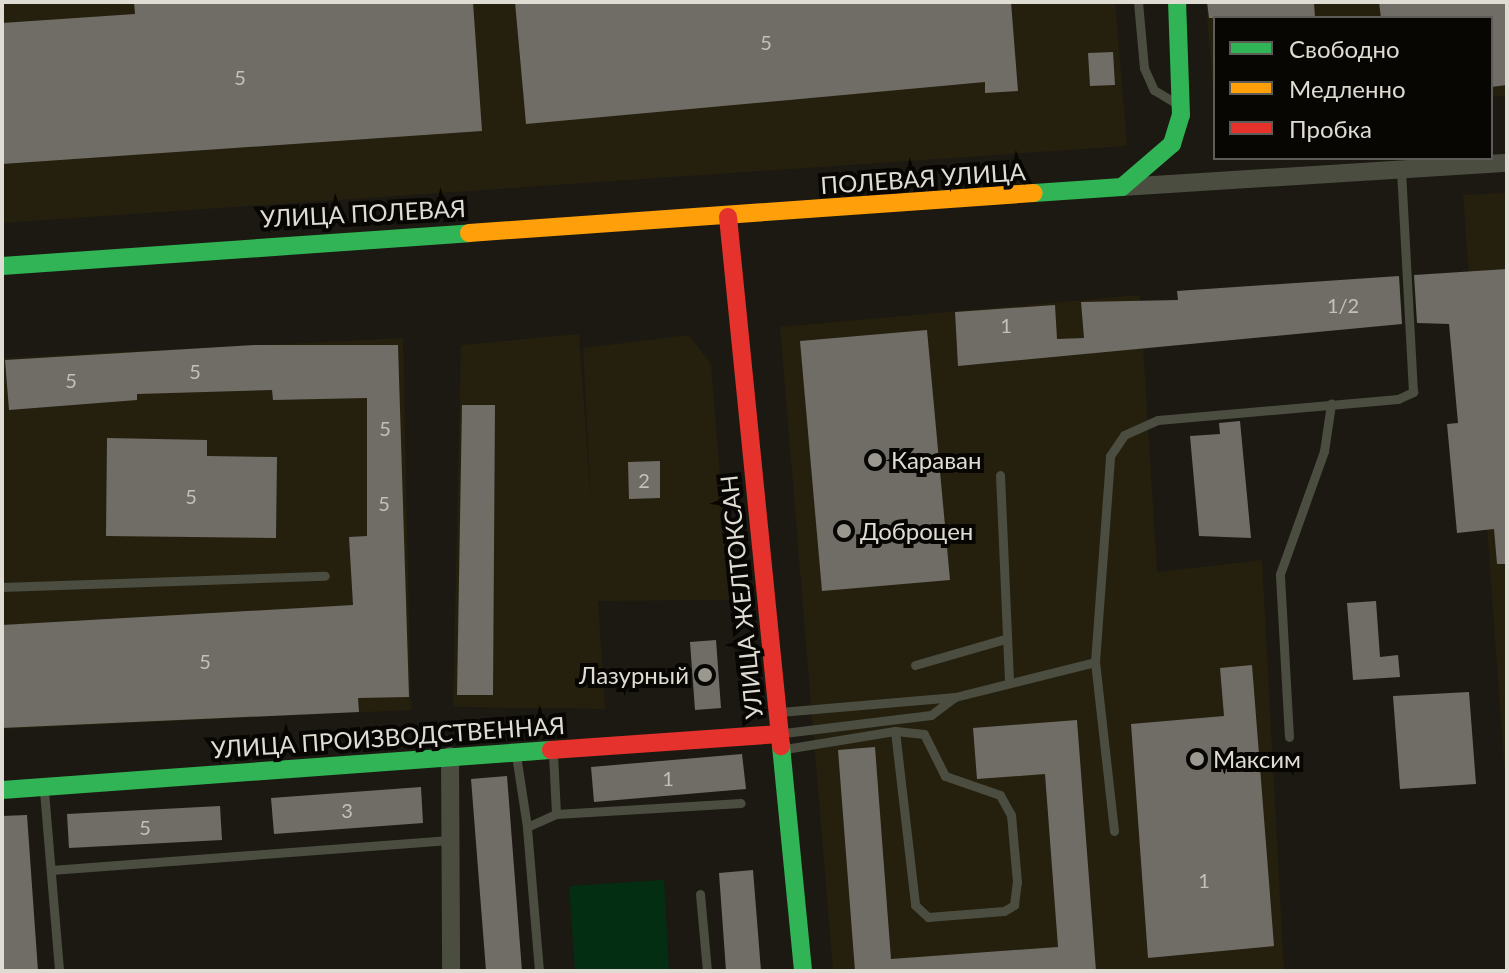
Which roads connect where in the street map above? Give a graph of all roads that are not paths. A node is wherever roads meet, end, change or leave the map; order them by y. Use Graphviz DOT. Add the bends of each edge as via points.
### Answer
graph roads {
  1 [pos="1138,2"];
  2 [pos="1177,2"];
  3 [pos="1181,106"];
  4 [pos="1507,163"];
  5 [pos="1401,170"];
  6 [pos="1122,187"];
  7 [pos="728,217"];
  8 [pos="2,266"];
  9 [pos="1331,404"];
  10 [pos="1000,475"];
  11 [pos="325,576"];
  12 [pos="2,587"];
  13 [pos="1005,639"];
  14 [pos="1095,662"];
  15 [pos="915,665"];
  16 [pos="1009,683"];
  17 [pos="955,697"];
  18 [pos="777,712"];
  19 [pos="895,731"];
  20 [pos="1289,737"];
  21 [pos="779,742"];
  22 [pos="553,749"];
  23 [pos="515,751"];
  24 [pos="450,756"];
  25 [pos="44,787"];
  26 [pos="2,790"];
  27 [pos="741,803"];
  28 [pos="556,814"];
  29 [pos="527,827"];
  30 [pos="1114,831"];
  31 [pos="450,840"];
  32 [pos="51,870"];
  33 [pos="700,894"];
  34 [pos="59,971"];
  35 [pos="451,971"];
  36 [pos="539,971"];
  37 [pos="707,971"];
  38 [pos="803,971"];
  1 -- 3 [label="lane" via="1144,68 1154,90"];
  2 -- 3 [label="street"];
  3 -- 6 [label="street" via="1172,144"];
  4 -- 5 [label="street"];
  5 -- 6 [label="street"];
  5 -- 9 [label="lane" via="1413,392"];
  6 -- 7 [label="street, ПОЛЕВАЯ УЛИЦА"];
  7 -- 8 [label="street, УЛИЦА ПОЛЕВАЯ" via="295,240"];
  7 -- 18 [label="street, УЛИЦА ЖЕЛТОКСАН"];
  9 -- 14 [label="lane" via="1158,420 1124,435 1110,456"];
  9 -- 20 [label="lane" via="1324,451 1280,574"];
  10 -- 13 [label="lane"];
  11 -- 12 [label="lane"];
  13 -- 15 [label="lane"];
  13 -- 16 [label="lane"];
  14 -- 16 [label="lane"];
  14 -- 30 [label="lane"];
  16 -- 17 [label="lane"];
  17 -- 18 [label="lane"];
  17 -- 21 [label="lane" via="931,715"];
  18 -- 21 [label="street, УЛИЦА ЖЕЛТОКСАН"];
  19 -- 19 [label="lane" via="924,734 945,776 1000,795 1011,815 1014,905 1004,911 928,917 915,905"];
  19 -- 21 [label="lane"];
  21 -- 22 [label="street, УЛИЦА ПРОИЗВОДСТВЕННАЯ"];
  21 -- 38 [label="street, УЛИЦА ЖЕЛТОКСАН"];
  22 -- 23 [label="street, УЛИЦА ПРОИЗВОДСТВЕННАЯ"];
  22 -- 28 [label="lane"];
  23 -- 24 [label="street, УЛИЦА ПРОИЗВОДСТВЕННАЯ"];
  23 -- 29 [label="lane"];
  24 -- 25 [label="street, УЛИЦА ПРОИЗВОДСТВЕННАЯ"];
  24 -- 31 [label="street"];
  25 -- 26 [label="street, УЛИЦА ПРОИЗВОДСТВЕННАЯ"];
  25 -- 32 [label="lane"];
  27 -- 28 [label="lane"];
  28 -- 29 [label="lane"];
  29 -- 36 [label="lane"];
  31 -- 32 [label="lane"];
  31 -- 35 [label="street"];
  32 -- 34 [label="lane"];
  33 -- 37 [label="lane"];
}
